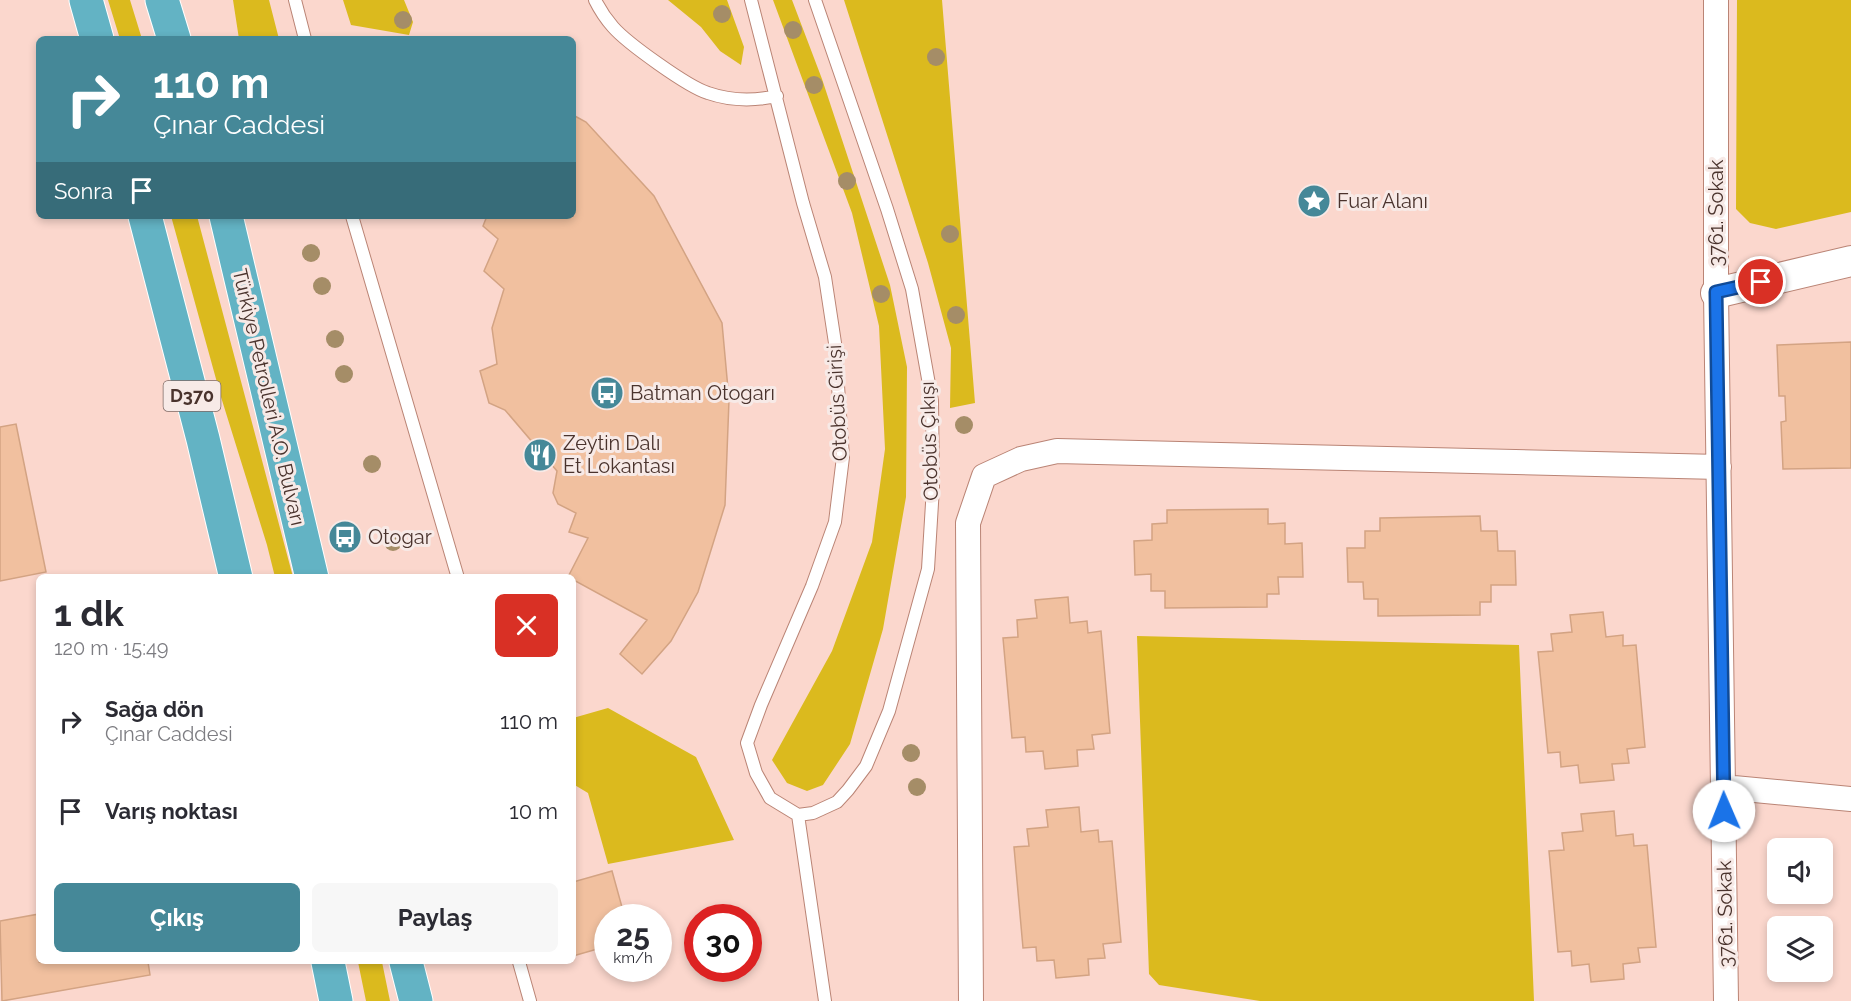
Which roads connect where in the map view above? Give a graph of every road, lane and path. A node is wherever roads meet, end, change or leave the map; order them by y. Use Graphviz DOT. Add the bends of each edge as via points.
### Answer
graph roads {
  1 [pos="86,0"];
  2 [pos="162,0"];
  3 [pos="295,0"];
  4 [pos="595,0"];
  5 [pos="751,0"];
  6 [pos="815,0"];
  7 [pos="1716,0"];
  8 [pos="96,36"];
  9 [pos="173,36"];
  10 [pos="303,36"];
  11 [pos="777,96"];
  12 [pos="146,219"];
  13 [pos="227,219"];
  14 [pos="353,219"];
  15 [pos="1851,261"];
  16 [pos="1716,292"];
  17 [pos="1719,467"];
  18 [pos="235,574"];
  19 [pos="311,574"];
  20 [pos="457,574"];
  21 [pos="1723,788"];
  22 [pos="1851,799"];
  23 [pos="798,814"];
  24 [pos="328,964"];
  25 [pos="407,964"];
  26 [pos="520,964"];
  27 [pos="336,1001"];
  28 [pos="416,1001"];
  29 [pos="530,1001"];
  30 [pos="825,1001"];
  31 [pos="971,1001"];
  32 [pos="1726,1001"];
  1 -- 8 [label="highway"];
  2 -- 9 [label="highway"];
  3 -- 10 [label="lane"];
  4 -- 11 [label="lane" via="615,29 688,84 727,98"];
  5 -- 11 [label="lane, Otobüs Girişi"];
  6 -- 23 [label="lane, Otobüs Çıkışı" via="912,289 932,401 933,487 928,569 889,711 866,766 848,790 837,802 813,813"];
  7 -- 16 [label="street, 3761. Sokak"];
  11 -- 23 [label="lane, Otobüs Girişi" via="825,277 843,457 835,522 747,743 756,773 770,798"];
  12 -- 18 [label="highway, D370"];
  13 -- 19 [label="highway, Türkiye Petrolleri A.O. Bulvarı"];
  14 -- 20 [label="lane"];
  15 -- 16 [label="street"];
  16 -- 17 [label="street, 3761. Sokak"];
  17 -- 21 [label="street, 3761. Sokak"];
  17 -- 31 [label="street" via="1057,451 1021,459 984,476 968,523"];
  21 -- 22 [label="street"];
  21 -- 32 [label="street, 3761. Sokak"];
  23 -- 30 [label="lane"];
  24 -- 27 [label="highway"];
  25 -- 28 [label="highway"];
  26 -- 29 [label="lane"];
}
